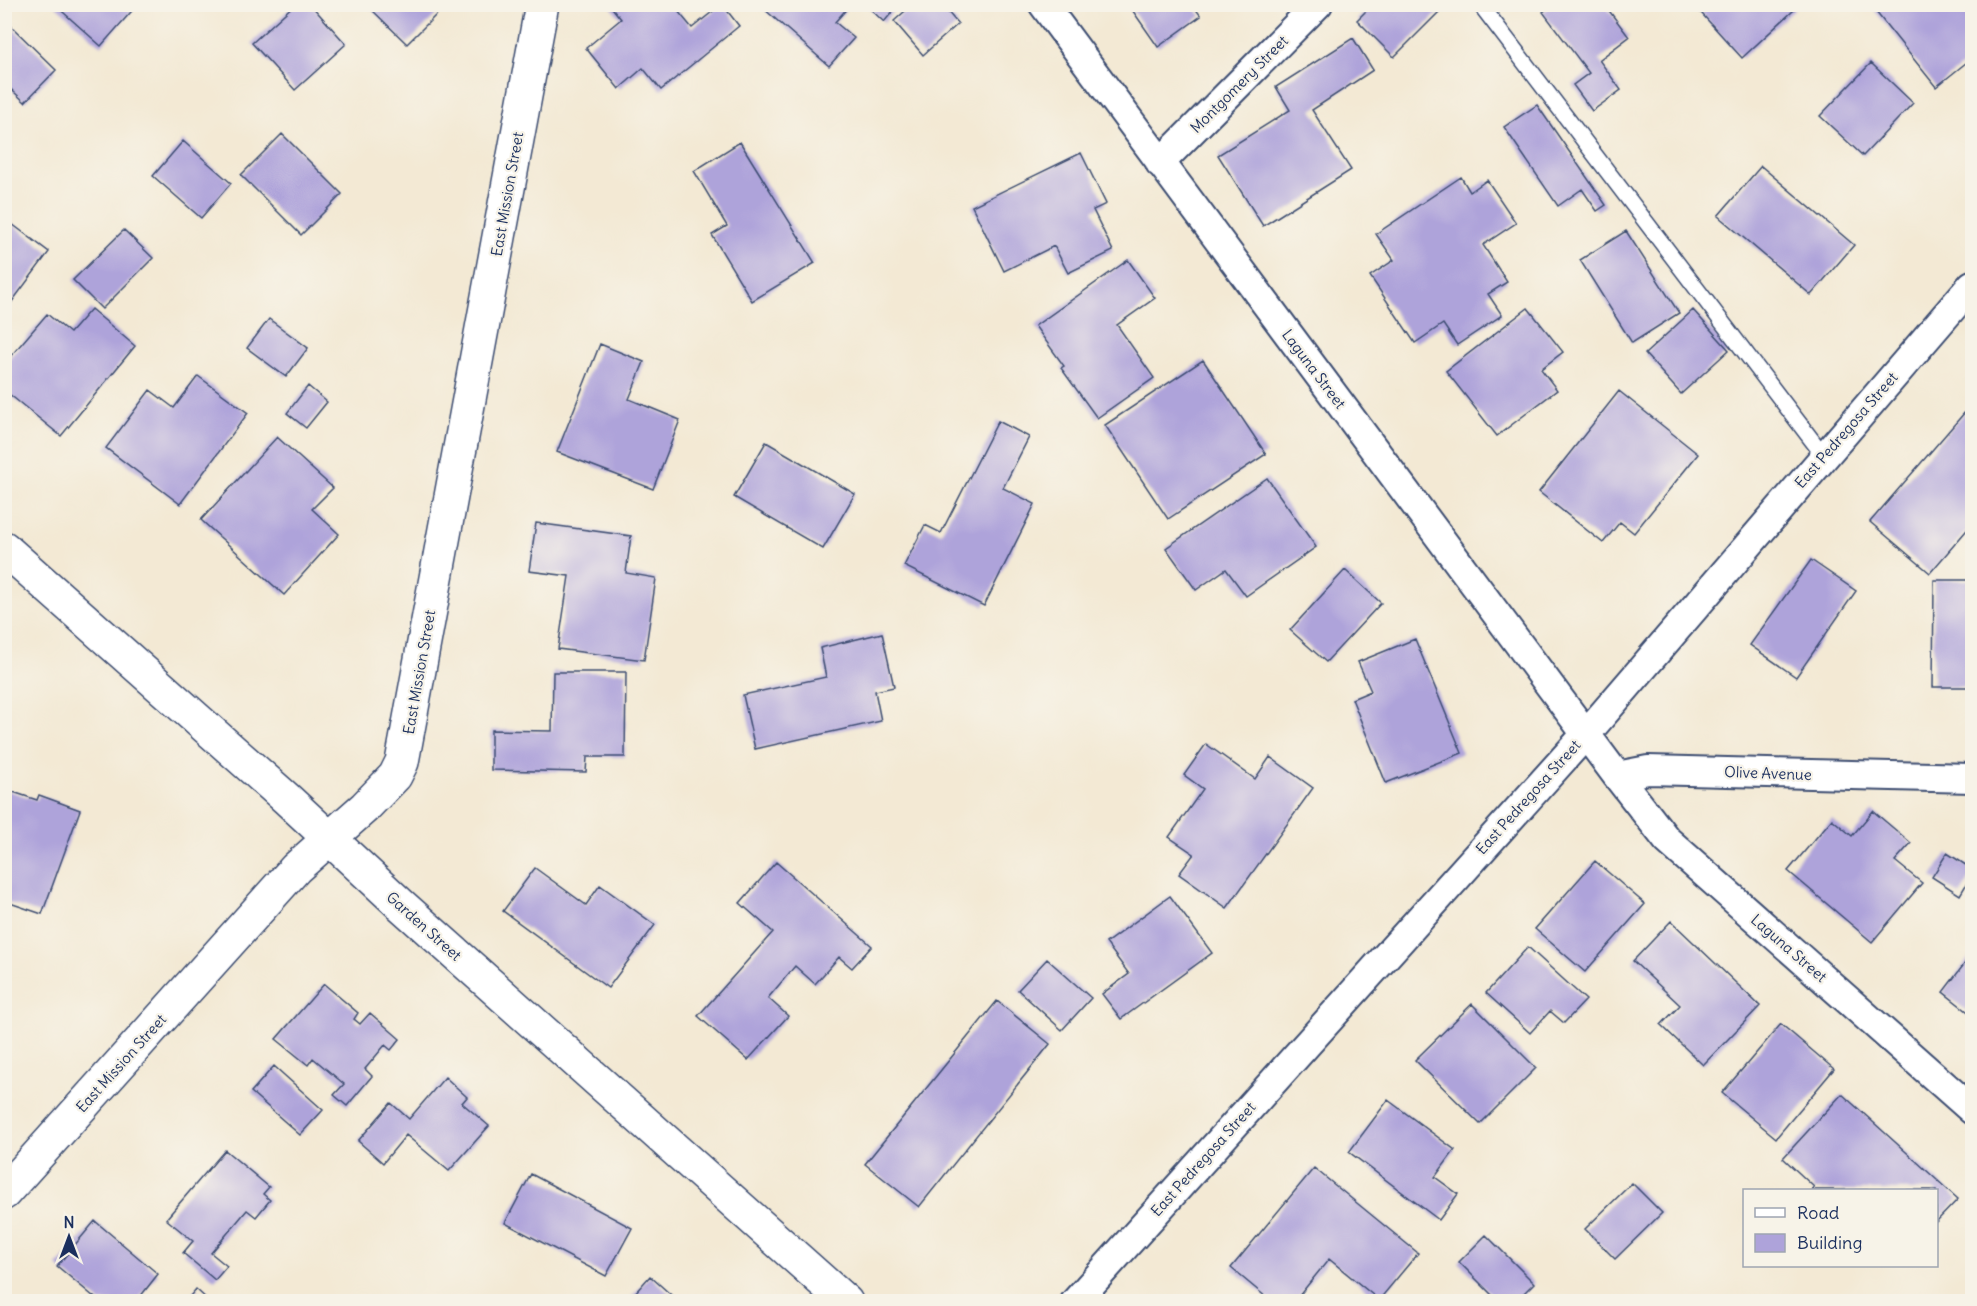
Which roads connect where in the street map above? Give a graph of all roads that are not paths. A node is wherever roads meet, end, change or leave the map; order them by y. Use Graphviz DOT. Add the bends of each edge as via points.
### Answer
graph roads {
  1 [pos="542,4"];
  2 [pos="1042,4"];
  3 [pos="1318,4"];
  4 [pos="1480,4"];
  5 [pos="1160,163"];
  6 [pos="1972,285"];
  7 [pos="1824,456"];
  8 [pos="4,548"];
  9 [pos="1586,734"];
  10 [pos="1617,776"];
  11 [pos="1972,778"];
  12 [pos="329,838"];
  13 [pos="1972,1110"];
  14 [pos="4,1193"];
  15 [pos="846,1302"];
  16 [pos="1075,1302"];
  1 -- 12 [label="street, East Mission Street" via="402,762 395,776"];
  2 -- 5 [label="street, Laguna Street"];
  3 -- 5 [label="street, Montgomery Street"];
  4 -- 7 [label="lane"];
  5 -- 9 [label="street, Laguna Street"];
  6 -- 7 [label="street, East Pedregosa Street"];
  7 -- 9 [label="street, East Pedregosa Street"];
  8 -- 12 [label="street, Garden Street"];
  9 -- 10 [label="street"];
  9 -- 16 [label="street, East Pedregosa Street"];
  10 -- 11 [label="street, Olive Avenue" via="1648,770"];
  10 -- 13 [label="street, Laguna Street" via="1666,840"];
  12 -- 14 [label="street, East Mission Street" via="296,868"];
  12 -- 15 [label="street, Garden Street"];
}
